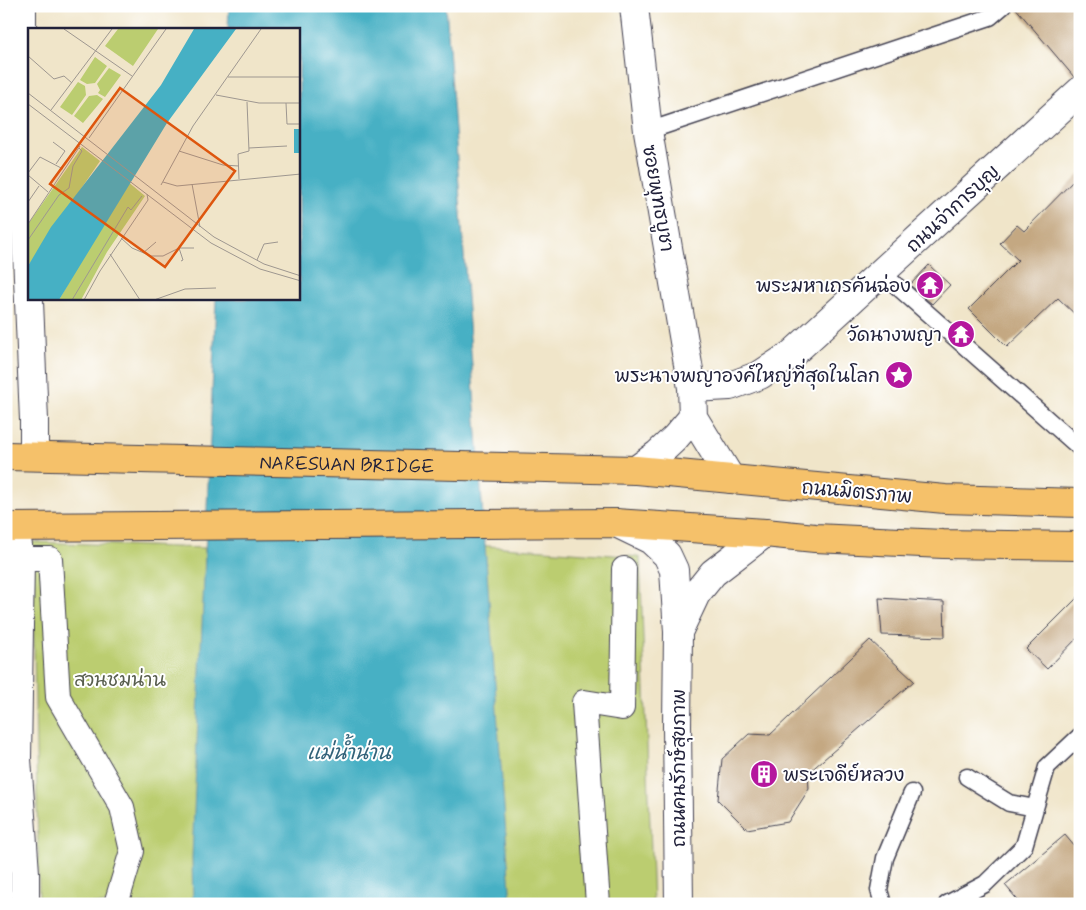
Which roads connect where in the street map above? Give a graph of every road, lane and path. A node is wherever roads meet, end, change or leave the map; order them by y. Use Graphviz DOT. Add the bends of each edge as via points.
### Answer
graph roads {
  1 [pos="22,6"];
  2 [pos="634,6"];
  3 [pos="1003,6"];
  4 [pos="1080,91"];
  5 [pos="648,130"];
  6 [pos="882,272"];
  7 [pos="28,278"];
  8 [pos="29,300"];
  9 [pos="692,388"];
  10 [pos="693,417"];
  11 [pos="1080,448"];
  12 [pos="6,456"];
  13 [pos="46,456"];
  14 [pos="636,470"];
  15 [pos="730,479"];
  16 [pos="1080,503"];
  17 [pos="10,527"];
  18 [pos="634,529"];
  19 [pos="765,533"];
  20 [pos="1080,546"];
  21 [pos="20,559"];
  22 [pos="624,569"];
  23 [pos="678,632"];
  24 [pos="1080,736"];
  25 [pos="11,759"];
  26 [pos="967,777"];
  27 [pos="912,793"];
  28 [pos="1035,808"];
  29 [pos="25,904"];
  30 [pos="116,904"];
  31 [pos="598,904"];
  32 [pos="679,904"];
  33 [pos="883,904"];
  34 [pos="947,904"];
  1 -- 7 [label="street" via="22,135"];
  2 -- 5 [label="street, ซอยพุทธบูชา"];
  3 -- 5 [label="lane" via="990,17"];
  4 -- 6 [label="street, ถนนจ่าการบุญ"];
  5 -- 9 [label="street, ซอยพุทธบูชา"];
  6 -- 9 [label="street, ถนนจ่าการบุญ" via="792,354 760,375 730,386"];
  6 -- 11 [label="lane"];
  8 -- 13 [label="street" via="34,420"];
  9 -- 10 [label="street, ซอยพุทธบูชา"];
  10 -- 14 [label="street" via="658,454"];
  10 -- 15 [label="street"];
  12 -- 13 [label="main road, NARESUAN BRIDGE"];
  13 -- 14 [label="main road, NARESUAN BRIDGE"];
  14 -- 15 [label="main road, ถนนมิตรภาพ"];
  15 -- 16 [label="main road, ถนนมิตรภาพ" via="946,499"];
  17 -- 18 [label="main road"];
  17 -- 21 [label="street"];
  18 -- 19 [label="main road"];
  18 -- 23 [label="street, ถนนคนรักษ์สุขภาพ" via="667,554 674,570"];
  19 -- 20 [label="main road" via="934,544"];
  19 -- 23 [label="street, ถนนคนรักษ์สุขภาพ" via="713,573 696,594"];
  21 -- 25 [label="street"];
  21 -- 30 [label="street" via="50,559 58,697 122,807 132,851"];
  22 -- 31 [label="street" via="622,708 584,702"];
  23 -- 32 [label="street, ถนนคนรักษ์สุขภาพ"];
  24 -- 28 [label="lane" via="1047,767"];
  25 -- 29 [label="street" via="25,873"];
  26 -- 28 [label="lane" via="1009,803"];
  27 -- 33 [label="lane" via="885,858 879,890"];
  28 -- 34 [label="lane" via="1024,846 985,884"];
}
